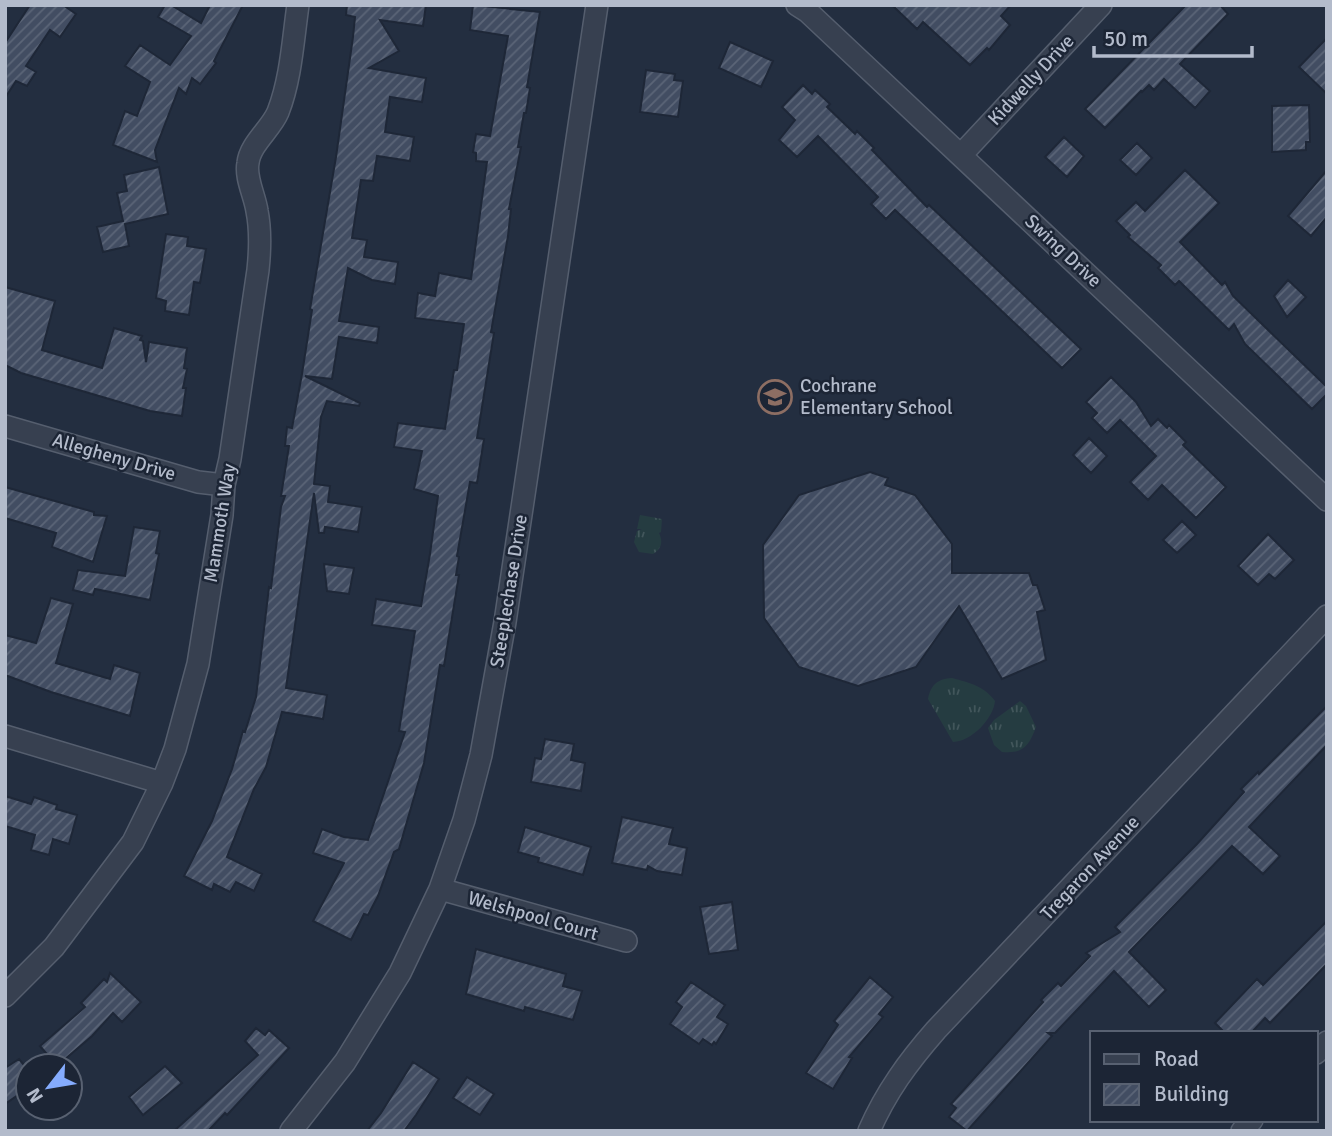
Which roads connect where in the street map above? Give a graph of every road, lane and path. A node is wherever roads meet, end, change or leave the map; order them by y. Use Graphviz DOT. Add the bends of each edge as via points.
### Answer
graph roads {
  1 [pos="298,5"];
  2 [pos="597,5"];
  3 [pos="797,5"];
  4 [pos="1101,5"];
  5 [pos="961,155"];
  6 [pos="5,426"];
  7 [pos="224,485"];
  8 [pos="1327,499"];
  9 [pos="1327,616"];
  10 [pos="5,736"];
  11 [pos="162,783"];
  12 [pos="440,889"];
  13 [pos="626,941"];
  14 [pos="5,996"];
  15 [pos="291,1131"];
  16 [pos="869,1131"];
  1 -- 7 [label="street, Mammoth Way" via="285,92 248,163 260,244"];
  2 -- 12 [label="street, Steeplechase Drive" via="505,622 481,755"];
  3 -- 5 [label="street, Swing Drive"];
  4 -- 5 [label="street, Kidwelly Drive"];
  5 -- 8 [label="street, Swing Drive"];
  6 -- 7 [label="street, Allegheny Drive" via="198,482"];
  7 -- 11 [label="street, Mammoth Way" via="198,664"];
  9 -- 16 [label="street, Tregaron Avenue" via="915,1054 891,1086"];
  10 -- 11 [label="street"];
  11 -- 14 [label="street, Mammoth Way" via="133,842 54,947"];
  12 -- 13 [label="street, Welshpool Court"];
  12 -- 15 [label="street, Steeplechase Drive" via="400,973 345,1062"];
}
